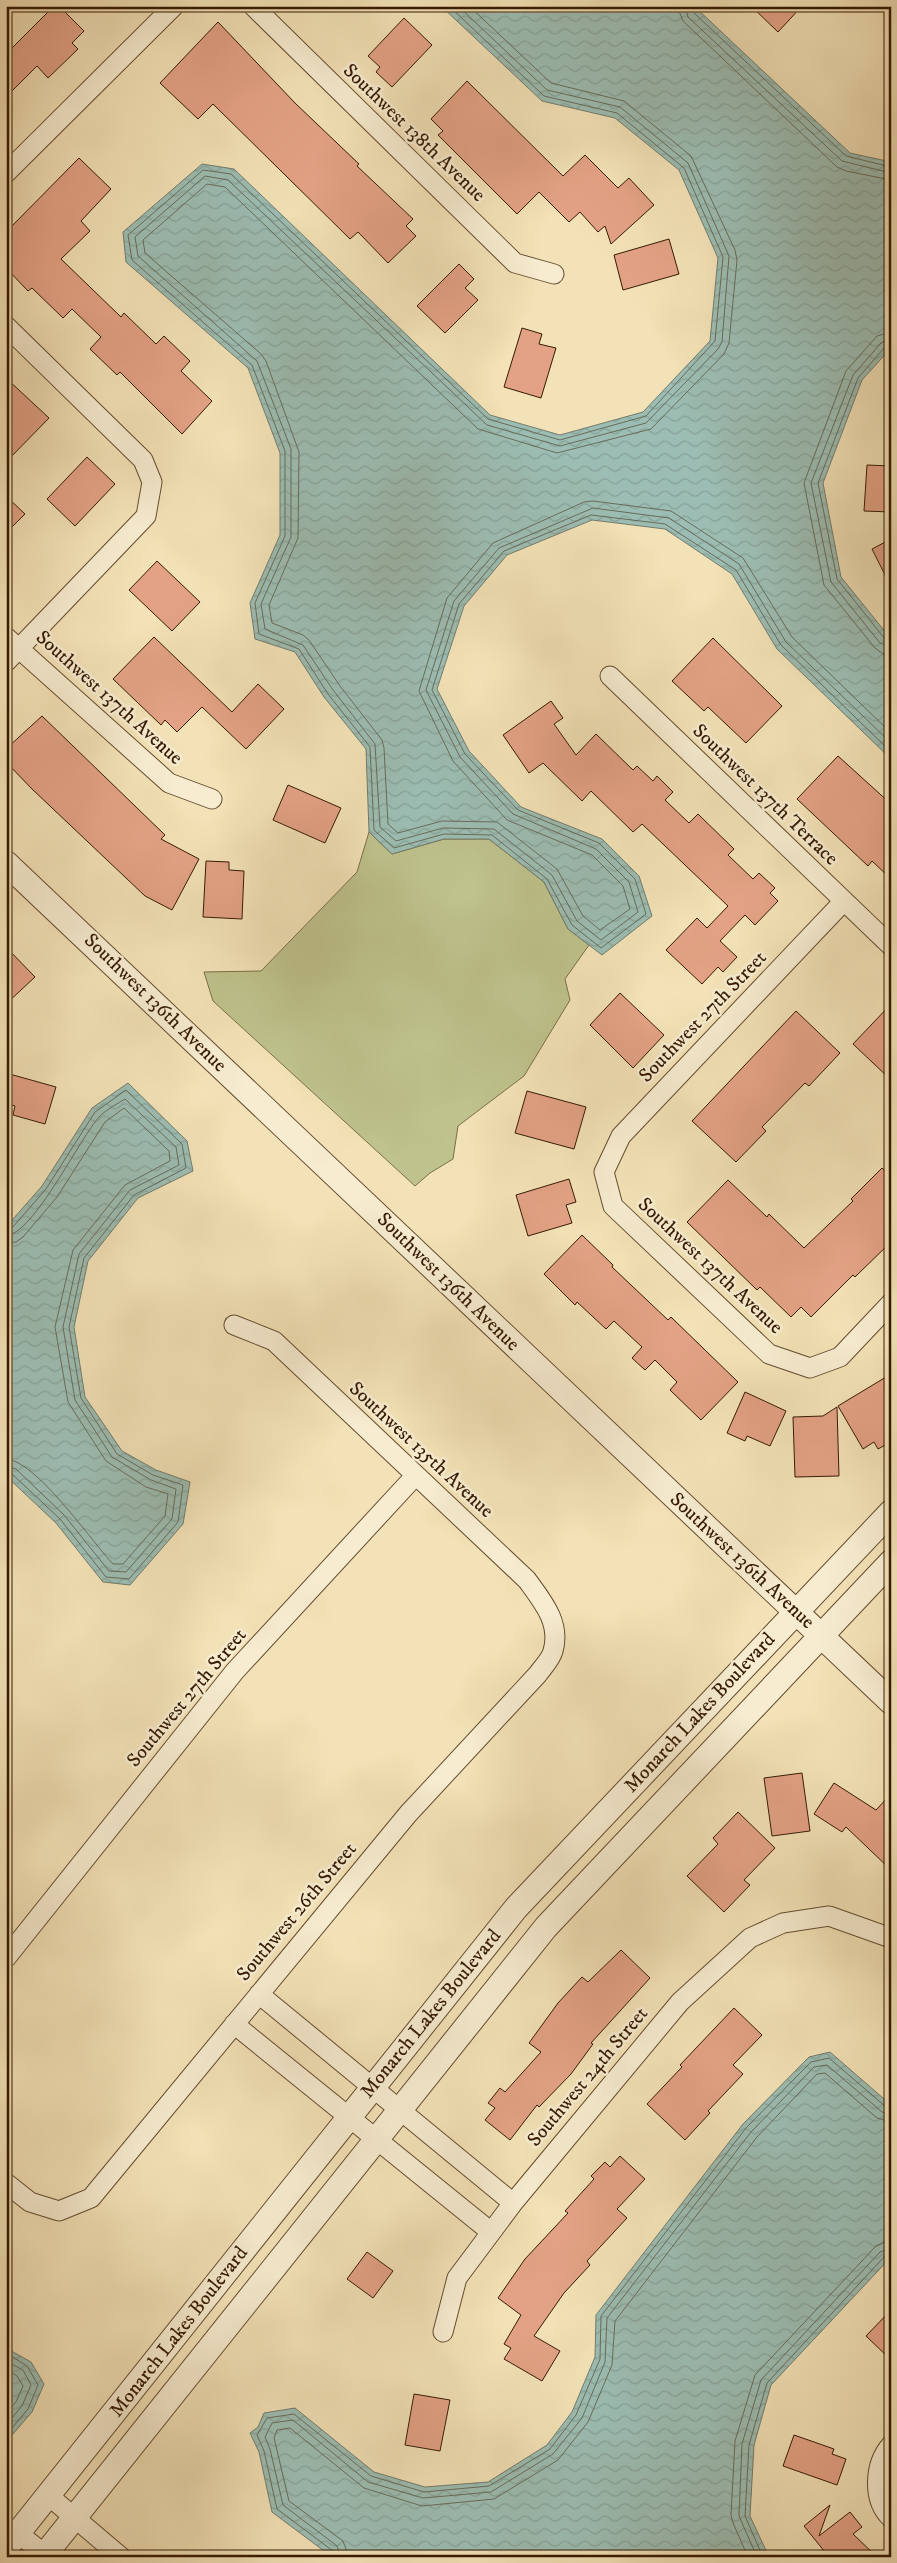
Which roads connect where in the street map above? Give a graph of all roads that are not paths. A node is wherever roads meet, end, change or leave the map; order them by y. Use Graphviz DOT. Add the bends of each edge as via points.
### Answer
graph roads {
  1 [pos="174,6"];
  2 [pos="253,6"];
  3 [pos="6,173"];
  4 [pos="554,274"];
  5 [pos="6,326"];
  6 [pos="10,649"];
  7 [pos="610,676"];
  8 [pos="212,799"];
  9 [pos="6,863"];
  10 [pos="844,902"];
  11 [pos="891,946"];
  12 [pos="604,1172"];
  13 [pos="891,1303"];
  14 [pos="234,1325"];
  15 [pos="415,1476"];
  16 [pos="891,1512"];
  17 [pos="891,1562"];
  18 [pos="796,1612"];
  19 [pos="555,1630"];
  20 [pos="821,1635"];
  21 [pos="891,1702"];
  22 [pos="891,1938"];
  23 [pos="6,1958"];
  24 [pos="259,1994"];
  25 [pos="234,2024"];
  26 [pos="372,2088"];
  27 [pos="400,2111"];
  28 [pos="349,2116"];
  29 [pos="377,2139"];
  30 [pos="6,2183"];
  31 [pos="513,2203"];
  32 [pos="491,2232"];
  33 [pos="443,2332"];
  34 [pos="891,2445"];
  35 [pos="49,2496"];
  36 [pos="76,2516"];
  37 [pos="891,2518"];
  38 [pos="12,2541"];
  39 [pos="46,2556"];
  40 [pos="121,2557"];
  1 -- 3 [label="street"];
  2 -- 4 [label="street, Southwest 138th Avenue" via="515,263"];
  5 -- 6 [label="street" via="143,460 152,482 146,516"];
  6 -- 8 [label="street, Southwest 137th Avenue" via="169,783"];
  7 -- 10 [label="street, Southwest 137th Terrace"];
  9 -- 18 [label="street, Southwest 136th Avenue"];
  10 -- 11 [label="street, Southwest 137th Terrace"];
  10 -- 12 [label="street, Southwest 27th Street" via="621,1136"];
  12 -- 13 [label="street, Southwest 137th Avenue" via="613,1206 769,1354 810,1368 840,1357"];
  14 -- 15 [label="street, Southwest 135th Avenue" via="274,1341"];
  15 -- 19 [label="street, Southwest 135th Avenue" via="527,1580 548,1609"];
  15 -- 23 [label="street, Southwest 27th Street" via="235,1671"];
  16 -- 18 [label="street, Monarch Lakes Boulevard"];
  17 -- 20 [label="street, Monarch Lakes Boulevard"];
  18 -- 20 [label="street, Southwest 136th Avenue"];
  18 -- 26 [label="street, Monarch Lakes Boulevard" via="516,1908"];
  19 -- 24 [label="street, Southwest 26th Street" via="553,1652 538,1674 408,1814"];
  20 -- 21 [label="street, Southwest 136th Avenue"];
  20 -- 27 [label="street, Monarch Lakes Boulevard" via="546,1927"];
  22 -- 31 [label="street, Southwest 24th Street" via="829,1916 783,1923 750,1938 680,2002"];
  24 -- 25 [label="street, Southwest 26th Street"];
  24 -- 26 [label="street"];
  25 -- 28 [label="street"];
  25 -- 30 [label="street, Southwest 26th Street" via="91,2198 59,2212 30,2202"];
  26 -- 27 [label="street"];
  26 -- 28 [label="street, Monarch Lakes Boulevard"];
  27 -- 29 [label="street, Monarch Lakes Boulevard"];
  27 -- 31 [label="street"];
  28 -- 29 [label="street"];
  28 -- 35 [label="street, Monarch Lakes Boulevard"];
  29 -- 32 [label="street"];
  29 -- 36 [label="street, Monarch Lakes Boulevard"];
  31 -- 32 [label="street, Southwest 24th Street"];
  32 -- 33 [label="street, Southwest 24th Street" via="457,2278"];
  34 -- 37 [label="street" via="876,2476 885,2513"];
  35 -- 36 [label="street"];
  35 -- 38 [label="street, Monarch Lakes Boulevard"];
  36 -- 39 [label="street, Monarch Lakes Boulevard"];
  36 -- 40 [label="street"];
  38 -- 39 [label="street"];
}
